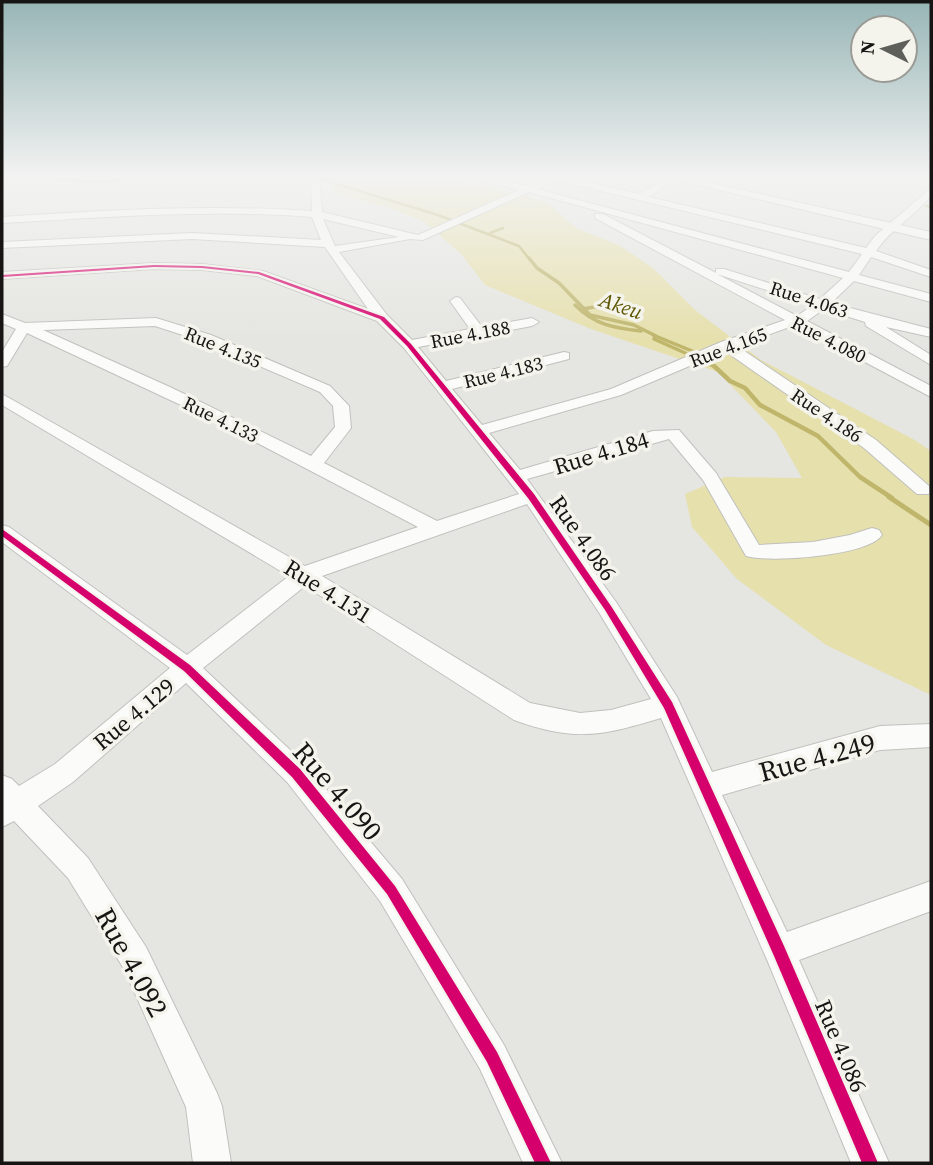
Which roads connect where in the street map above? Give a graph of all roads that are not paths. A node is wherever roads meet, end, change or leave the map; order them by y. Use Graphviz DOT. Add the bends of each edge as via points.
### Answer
graph roads {
  1 [pos="53,231"];
  2 [pos="323,231"];
  3 [pos="390,231"];
  4 [pos="437,231"];
  5 [pos="627,231"];
  6 [pos="680,231"];
  7 [pos="783,231"];
  8 [pos="888,231"];
  9 [pos="11,237"];
  10 [pos="414,237"];
  11 [pos="329,247"];
  12 [pos="869,252"];
  13 [pos="687,264"];
  14 [pos="931,274"];
  15 [pos="2,276"];
  16 [pos="852,276"];
  17 [pos="931,298"];
  18 [pos="456,301"];
  19 [pos="824,303"];
  20 [pos="2,318"];
  21 [pos="382,318"];
  22 [pos="866,318"];
  23 [pos="794,321"];
  24 [pos="532,322"];
  25 [pos="24,327"];
  26 [pos="479,332"];
  27 [pos="931,333"];
  28 [pos="409,345"];
  29 [pos="726,345"];
  30 [pos="564,356"];
  31 [pos="931,361"];
  32 [pos="2,363"];
  33 [pos="441,387"];
  34 [pos="931,392"];
  35 [pos="2,399"];
  36 [pos="479,431"];
  37 [pos="314,464"];
  38 [pos="516,477"];
  39 [pos="923,490"];
  40 [pos="531,496"];
  41 [pos="435,528"];
  42 [pos="2,532"];
  43 [pos="872,535"];
  44 [pos="304,575"];
  45 [pos="187,668"];
  46 [pos="668,705"];
  47 [pos="931,736"];
  48 [pos="704,788"];
  49 [pos="7,802"];
  50 [pos="931,895"];
  51 [pos="779,951"];
  52 [pos="212,1163"];
  53 [pos="543,1163"];
  54 [pos="870,1163"];
  1 -- 9 [label="street"];
  2 -- 11 [label="street"];
  3 -- 10 [label="street"];
  4 -- 10 [label="street"];
  5 -- 13 [label="street, Rue 4.080"];
  6 -- 16 [label="street"];
  7 -- 12 [label="street"];
  8 -- 12 [label="street, Rue 4.165"];
  9 -- 11 [label="street" via="192,236"];
  10 -- 11 [label="street"];
  11 -- 21 [label="street"];
  12 -- 14 [label="street"];
  12 -- 16 [label="street, Rue 4.165"];
  13 -- 19 [label="street, Rue 4.063"];
  13 -- 23 [label="street, Rue 4.080"];
  15 -- 21 [label="street, Rue 4.086" via="155,266 241,270 277,278"];
  16 -- 17 [label="street"];
  16 -- 19 [label="street, Rue 4.165"];
  18 -- 26 [label="street"];
  19 -- 22 [label="street, Rue 4.063"];
  19 -- 23 [label="street, Rue 4.165"];
  20 -- 25 [label="street, Rue 4.133"];
  21 -- 28 [label="street, Rue 4.086"];
  22 -- 27 [label="street, Rue 4.063"];
  22 -- 31 [label="street"];
  23 -- 29 [label="street, Rue 4.165"];
  23 -- 34 [label="street, Rue 4.080"];
  24 -- 26 [label="street, Rue 4.188"];
  25 -- 32 [label="street"];
  25 -- 37 [label="street, Rue 4.133"];
  25 -- 37 [label="street, Rue 4.135" via="156,322 206,338 325,389 343,407 343,428"];
  26 -- 28 [label="street, Rue 4.188"];
  28 -- 33 [label="street, Rue 4.086"];
  29 -- 36 [label="street, Rue 4.165" via="616,391"];
  29 -- 39 [label="street, Rue 4.186" via="870,444"];
  30 -- 33 [label="street, Rue 4.183"];
  33 -- 36 [label="street, Rue 4.086"];
  35 -- 44 [label="street, Rue 4.131"];
  36 -- 38 [label="street, Rue 4.086"];
  37 -- 41 [label="street, Rue 4.133"];
  38 -- 40 [label="street, Rue 4.086"];
  38 -- 43 [label="street, Rue 4.184" via="668,433 677,437 710,477 753,551 826,546"];
  40 -- 41 [label="street, Rue 4.129"];
  40 -- 46 [label="street, Rue 4.086"];
  41 -- 44 [label="street, Rue 4.129"];
  42 -- 45 [label="street, Rue 4.090"];
  44 -- 45 [label="street, Rue 4.129"];
  44 -- 46 [label="street, Rue 4.131" via="523,712 556,724 585,726"];
  45 -- 49 [label="street, Rue 4.129" via="64,772"];
  45 -- 53 [label="street, Rue 4.090" via="296,774 391,890 492,1057"];
  46 -- 48 [label="street, Rue 4.086"];
  47 -- 48 [label="street, Rue 4.249" via="880,738"];
  48 -- 51 [label="street, Rue 4.086"];
  49 -- 52 [label="street, Rue 4.092" via="78,869 135,958 204,1105"];
  50 -- 51 [label="street"];
  51 -- 54 [label="street, Rue 4.086"];
}
